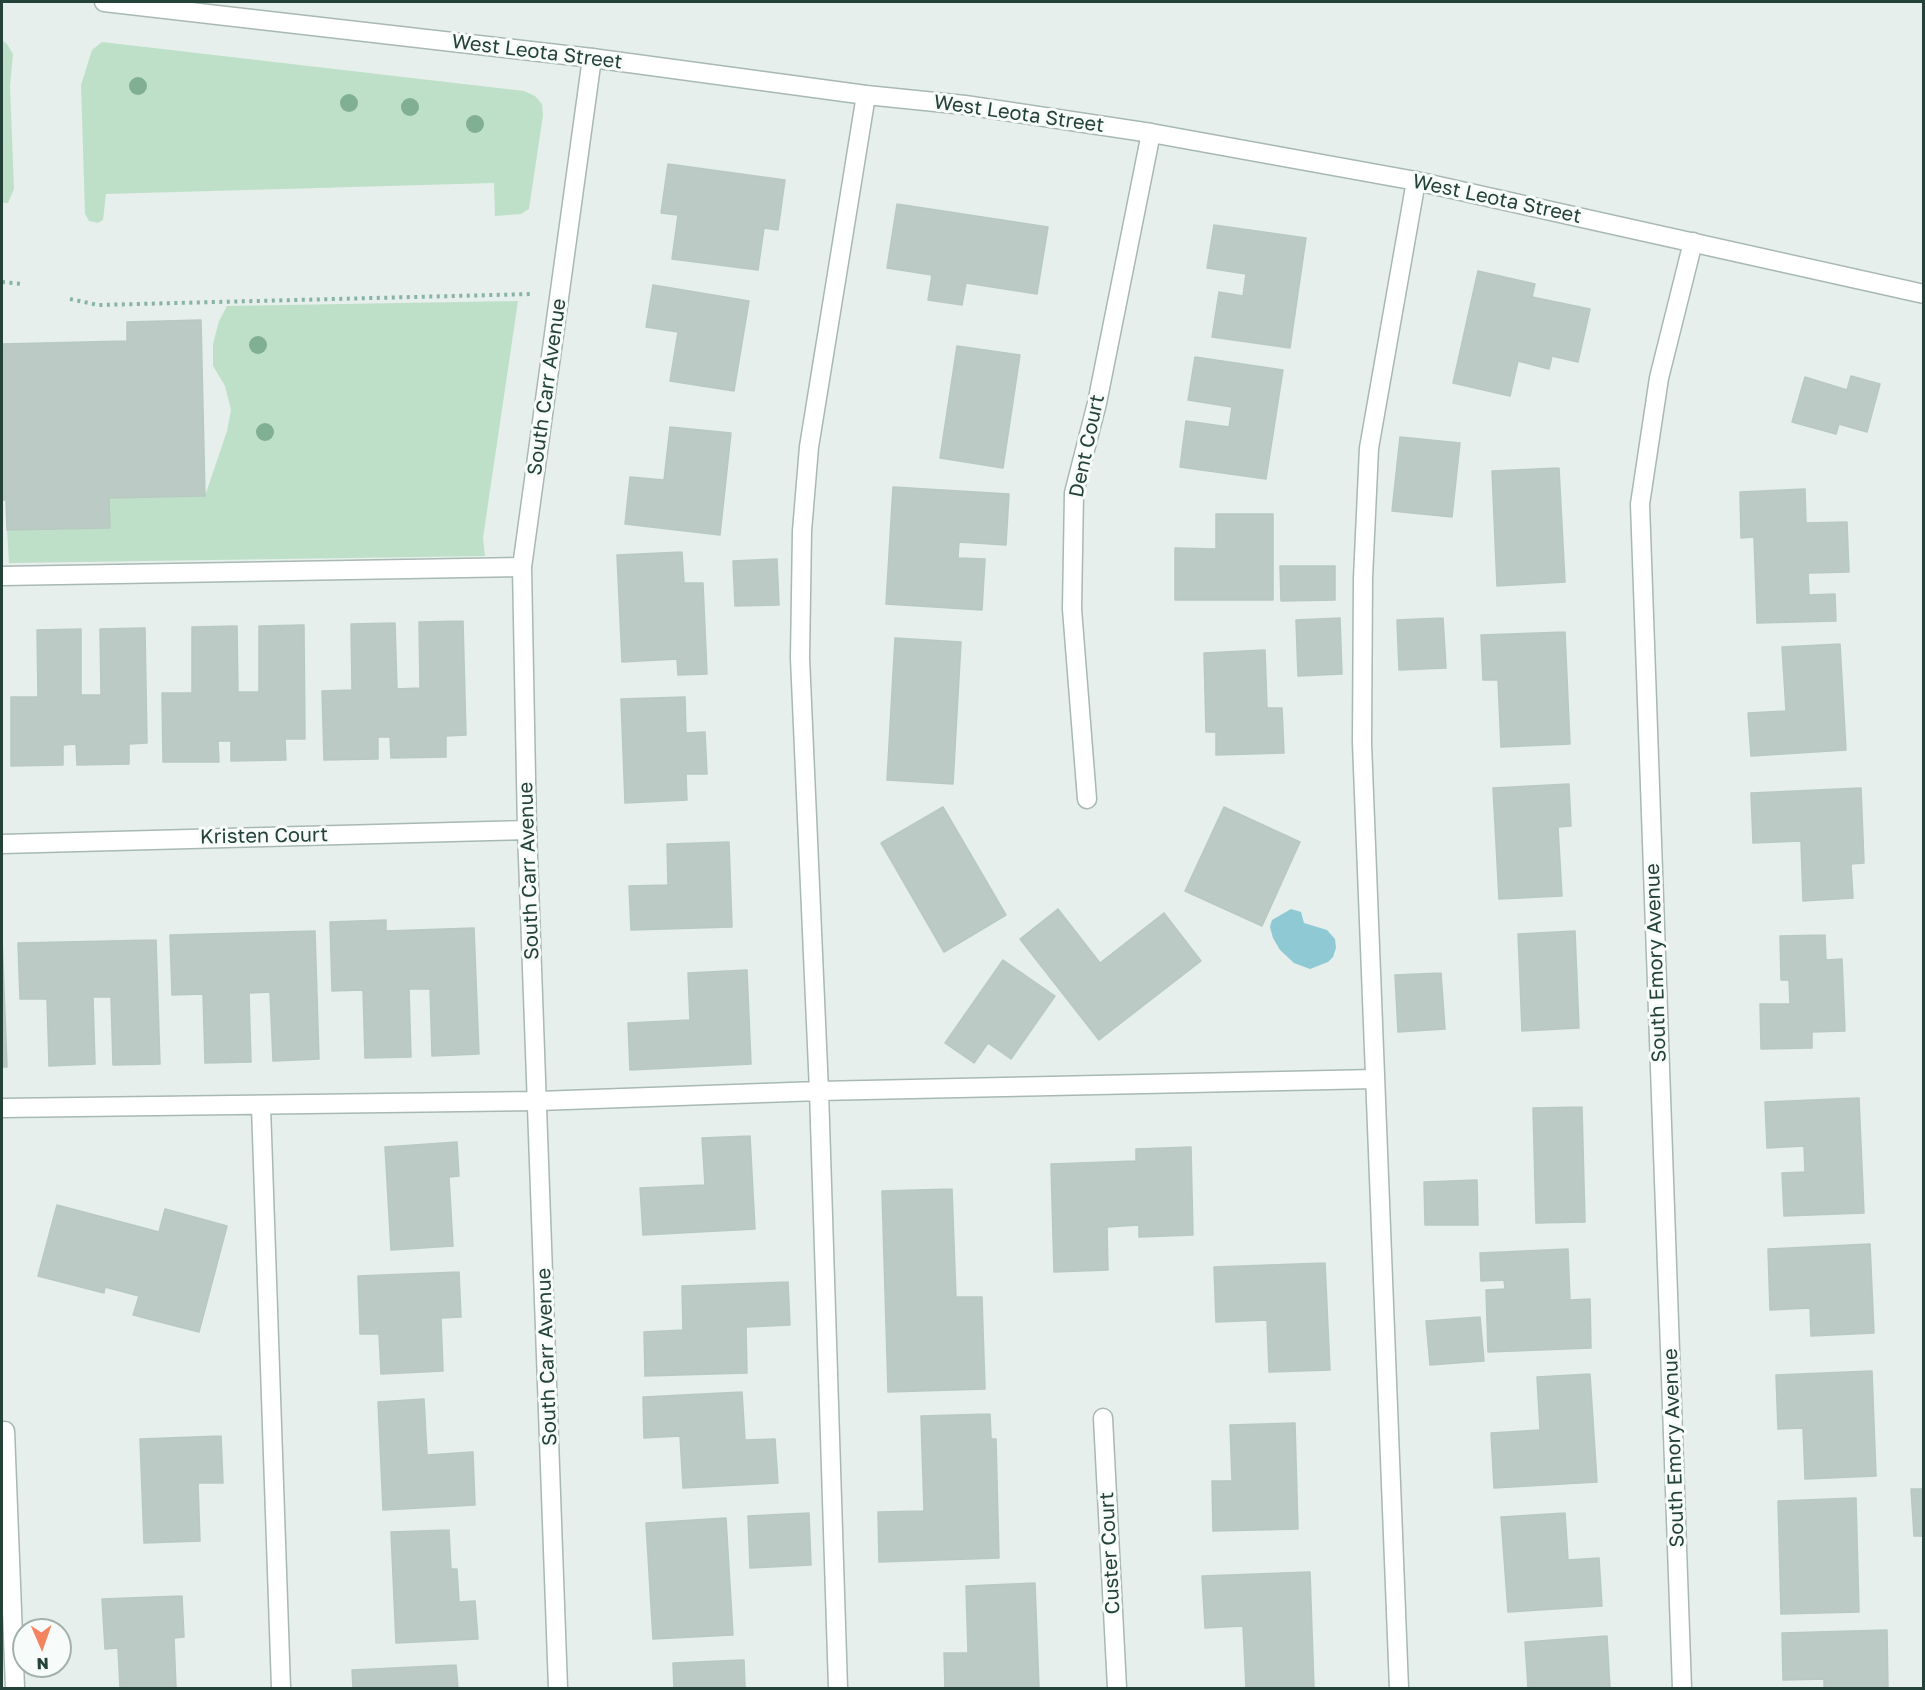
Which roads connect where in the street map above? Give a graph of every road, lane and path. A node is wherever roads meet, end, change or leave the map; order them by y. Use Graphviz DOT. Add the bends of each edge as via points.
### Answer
graph roads {
  1 [pos="104,2"];
  2 [pos="592,58"];
  3 [pos="866,95"];
  4 [pos="1151,133"];
  5 [pos="1416,181"];
  6 [pos="1693,242"];
  7 [pos="2,282"];
  8 [pos="23,284"];
  9 [pos="560,293"];
  10 [pos="1923,294"];
  11 [pos="70,300"];
  12 [pos="522,567"];
  13 [pos="2,576"];
  14 [pos="1087,799"];
  15 [pos="527,830"];
  16 [pos="2,844"];
  17 [pos="1375,1079"];
  18 [pos="819,1091"];
  19 [pos="538,1101"];
  20 [pos="261,1106"];
  21 [pos="2,1108"];
  22 [pos="1103,1418"];
  23 [pos="5,1431"];
  24 [pos="15,1689"];
  25 [pos="280,1689"];
  26 [pos="558,1689"];
  27 [pos="838,1689"];
  28 [pos="1117,1689"];
  29 [pos="1399,1689"];
  30 [pos="1683,1689"];
  1 -- 2 [label="street, West Leota Street"];
  2 -- 3 [label="street, West Leota Street"];
  2 -- 9 [label="street, South Carr Avenue"];
  3 -- 4 [label="street, West Leota Street" via="965,105"];
  3 -- 18 [label="street" via="808,447 802,531 801,658"];
  4 -- 5 [label="street, West Leota Street"];
  4 -- 14 [label="street, Dent Court" via="1097,403 1074,493 1072,609"];
  5 -- 6 [label="street, West Leota Street"];
  5 -- 17 [label="street" via="1369,448 1363,578 1362,743"];
  6 -- 10 [label="street, West Leota Street"];
  6 -- 30 [label="street, South Emory Avenue" via="1659,378 1640,504"];
  7 -- 8 [label="path"];
  9 -- 11 [label="path" via="99,305"];
  9 -- 12 [label="street, South Carr Avenue"];
  12 -- 13 [label="street"];
  12 -- 15 [label="street, South Carr Avenue"];
  15 -- 16 [label="street, Kristen Court"];
  15 -- 19 [label="street, South Carr Avenue"];
  17 -- 18 [label="street"];
  17 -- 29 [label="street"];
  18 -- 19 [label="street"];
  18 -- 27 [label="street"];
  19 -- 20 [label="street"];
  19 -- 26 [label="street, South Carr Avenue"];
  20 -- 21 [label="street"];
  20 -- 25 [label="street"];
  22 -- 28 [label="street, Custer Court"];
  23 -- 24 [label="street"];
}
